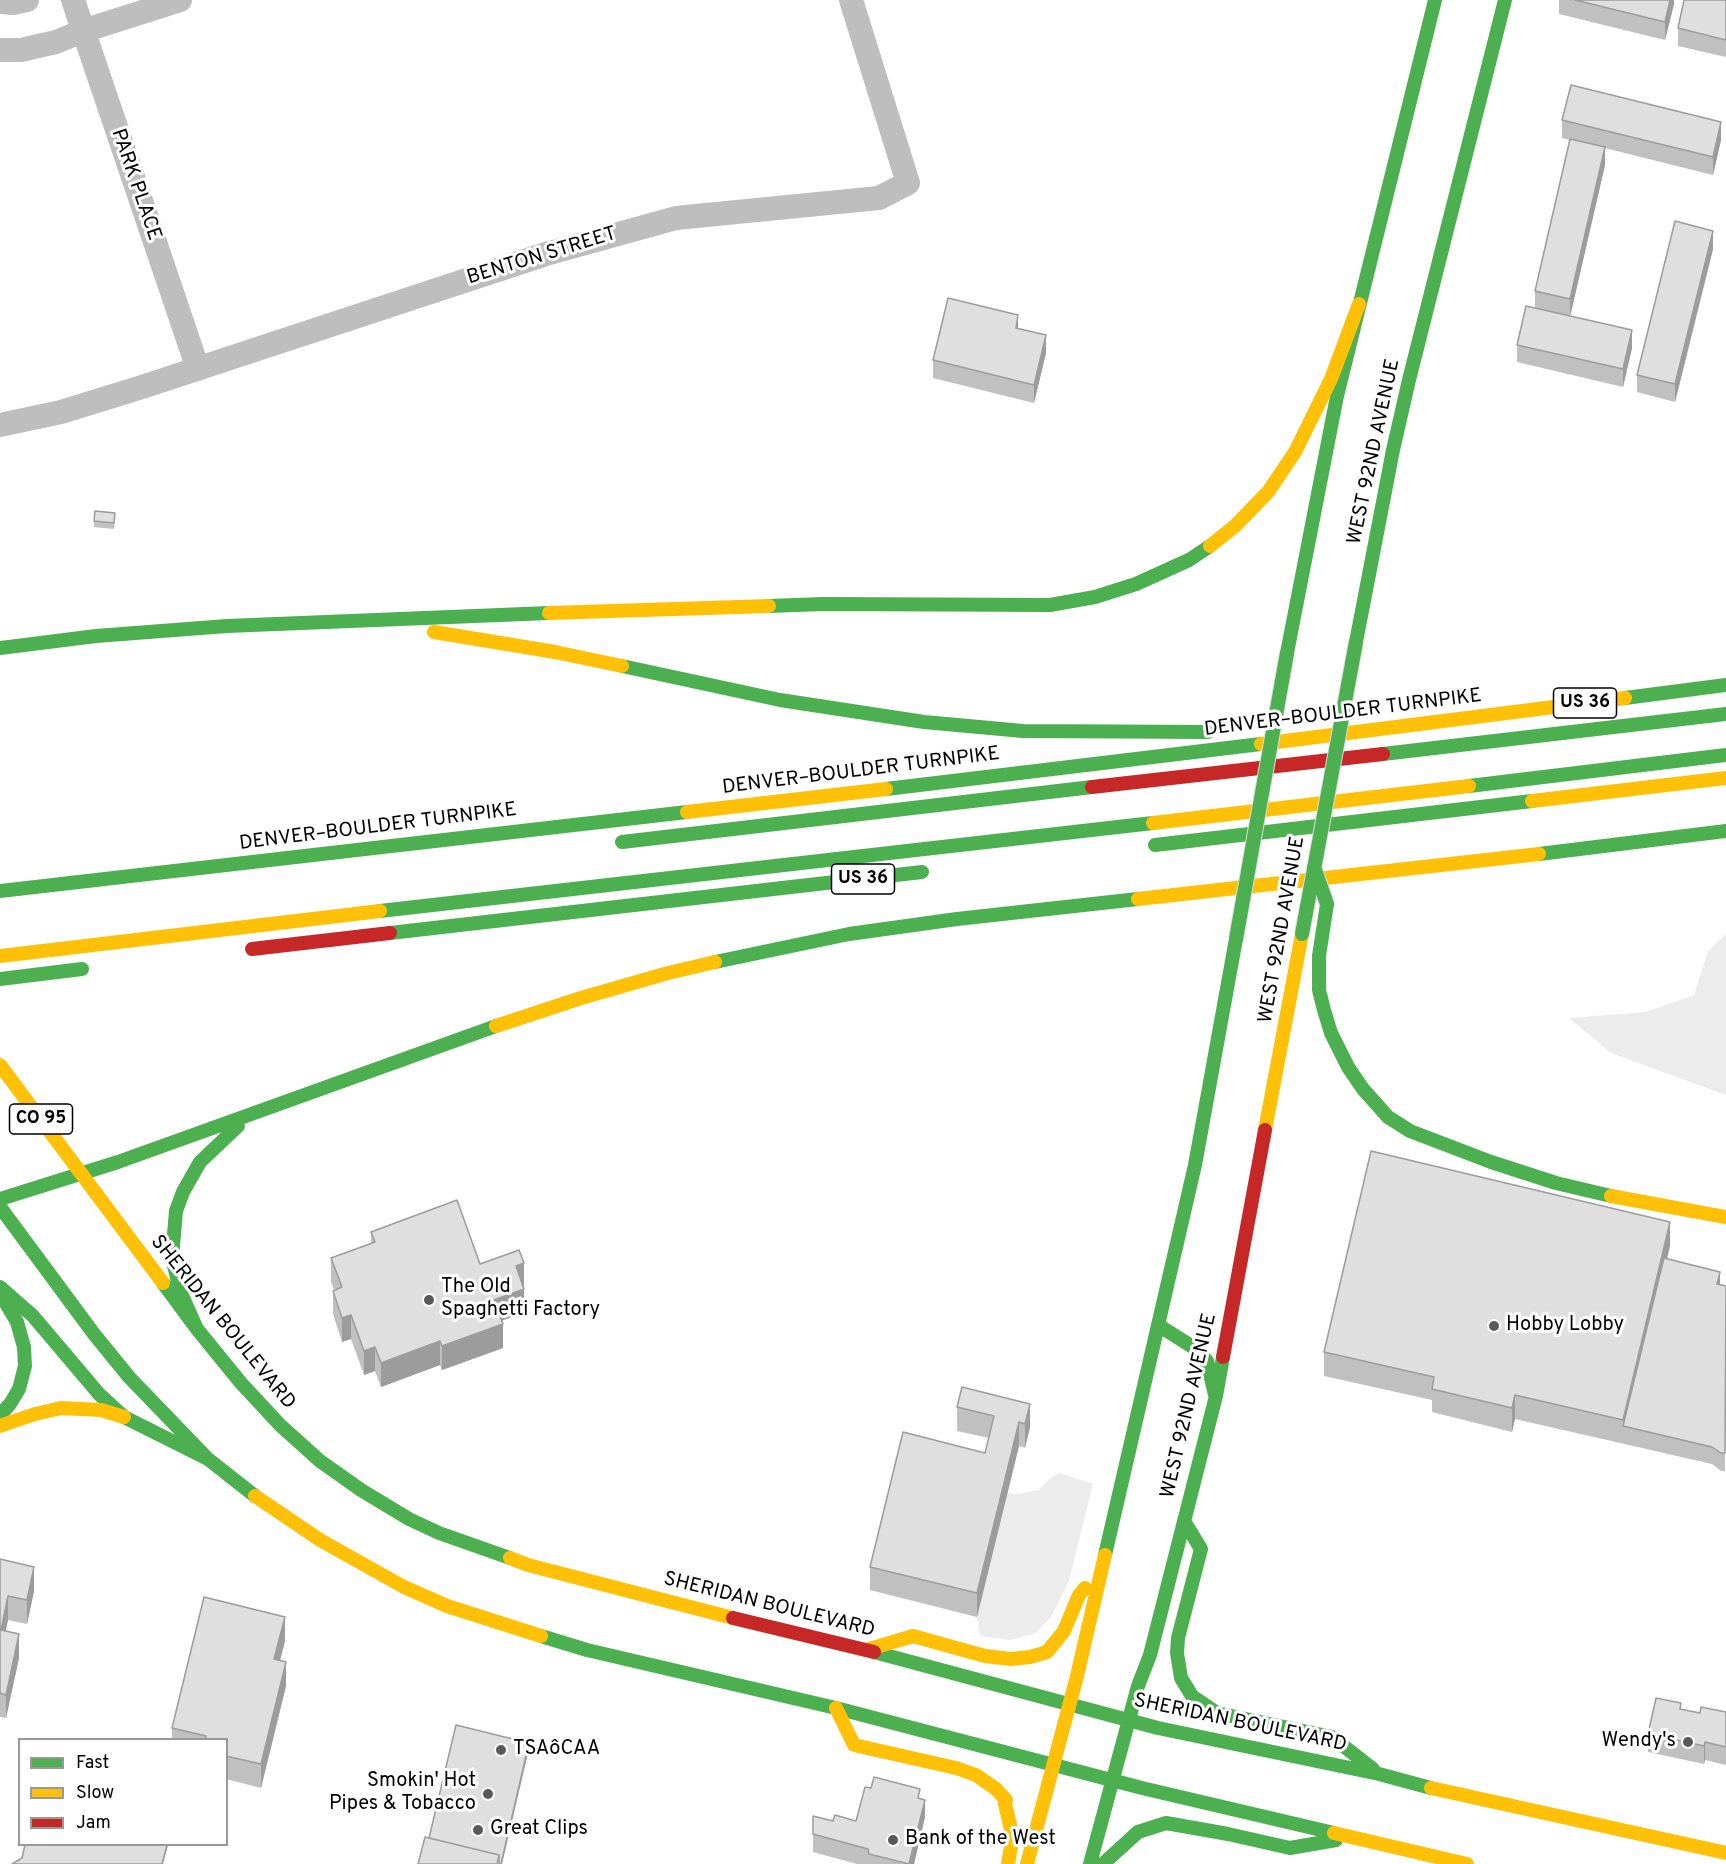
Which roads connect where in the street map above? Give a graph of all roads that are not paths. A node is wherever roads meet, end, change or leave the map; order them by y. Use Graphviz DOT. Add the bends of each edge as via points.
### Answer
graph roads {
  1 [pos="27,0"];
  2 [pos="73,0"];
  3 [pos="180,0"];
  4 [pos="851,0"];
  5 [pos="1435,0"];
  6 [pos="1505,0"];
  7 [pos="0,2"];
  8 [pos="83,31"];
  9 [pos="0,50"];
  10 [pos="1359,304"];
  11 [pos="198,369"];
  12 [pos="0,425"];
  13 [pos="251,625"];
  14 [pos="0,648"];
  15 [pos="1726,685"];
  16 [pos="1726,714"];
  17 [pos="1443,721"];
  18 [pos="1260,730"];
  19 [pos="1225,732"];
  20 [pos="1726,755"];
  21 [pos="1726,778"];
  22 [pos="1726,831"];
  23 [pos="606,844"];
  24 [pos="1140,847"];
  25 [pos="1314,867"];
  26 [pos="935,870"];
  27 [pos="0,891"];
  28 [pos="239,950"];
  29 [pos="0,956"];
  30 [pos="91,968"];
  31 [pos="0,979"];
  32 [pos="0,1065"];
  33 [pos="254,1115"];
  34 [pos="82,1174"];
  35 [pos="0,1199"];
  36 [pos="0,1207"];
  37 [pos="1726,1217"];
  38 [pos="0,1287"];
  39 [pos="0,1293"];
  40 [pos="1158,1325"];
  41 [pos="197,1329"];
  42 [pos="1215,1396"];
  43 [pos="0,1415"];
  44 [pos="124,1417"];
  45 [pos="0,1426"];
  46 [pos="208,1459"];
  47 [pos="1184,1521"];
  48 [pos="1104,1566"];
  49 [pos="866,1650"];
  50 [pos="1070,1705"];
  51 [pos="836,1708"];
  52 [pos="1129,1720"];
  53 [pos="1053,1764"];
  54 [pos="1379,1774"];
  55 [pos="1112,1780"];
  56 [pos="1351,1837"];
  57 [pos="1726,1853"];
  58 [pos="1008,1864"];
  59 [pos="1027,1864"];
  60 [pos="1090,1864"];
  61 [pos="1103,1864"];
  62 [pos="1467,1864"];
  1 -- 7 [label="street"];
  2 -- 8 [label="street, PARK PLACE"];
  3 -- 8 [label="street"];
  4 -- 11 [label="street, BENTON STREET" via="909,183 879,198 676,218 546,254"];
  5 -- 10 [label="main road"];
  6 -- 25 [label="main road, WEST 92ND AVENUE, bridge" via="1393,450"];
  8 -- 9 [label="street" via="32,48"];
  8 -- 11 [label="street, PARK PLACE"];
  10 -- 13 [label="main road" via="1316,411 1268,492 1235,526 1189,560 1095,597 1022,606 823,604"];
  10 -- 40 [label="main road, bridge" via="1326,446 1195,1165"];
  11 -- 12 [label="street, BENTON STREET" via="61,412"];
  13 -- 14 [label="main road" via="127,633"];
  13 -- 19 [label="main road" via="358,626 491,640 780,700 924,722 1023,730"];
  15 -- 17 [label="main road, DENVER–BOULDER TURNPIKE / US 36"];
  16 -- 23 [label="main road"];
  17 -- 18 [label="main road"];
  17 -- 27 [label="main road, DENVER–BOULDER TURNPIKE / US 36"];
  20 -- 29 [label="main road"];
  21 -- 24 [label="main road"];
  22 -- 33 [label="main road" via="980,916 796,944 581,998"];
  25 -- 37 [label="main road, bridge" via="1327,904 1319,956 1319,990 1324,1010 1348,1067 1388,1117 1443,1144 1556,1183"];
  25 -- 42 [label="main road, WEST 92ND AVENUE, bridge"];
  26 -- 28 [label="main road, US 36"];
  30 -- 31 [label="main road"];
  32 -- 34 [label="main road, SHERIDAN BOULEVARD / CO 95"];
  33 -- 34 [label="main road"];
  33 -- 41 [label="main road" via="200,1162 177,1207 172,1258"];
  34 -- 35 [label="main road"];
  34 -- 41 [label="main road, SHERIDAN BOULEVARD"];
  36 -- 46 [label="main road" via="129,1377"];
  38 -- 44 [label="main road" via="33,1316 99,1394"];
  39 -- 43 [label="main road" via="17,1322 25,1366 19,1389"];
  40 -- 42 [label="main road" via="1207,1361"];
  40 -- 48 [label="main road"];
  41 -- 49 [label="main road, SHERIDAN BOULEVARD" via="256,1400 320,1461 409,1519 528,1565"];
  42 -- 47 [label="main road, WEST 92ND AVENUE"];
  44 -- 45 [label="main road" via="101,1410 61,1408"];
  44 -- 46 [label="main road"];
  46 -- 51 [label="main road" via="320,1539 366,1567 447,1606 587,1650"];
  47 -- 52 [label="main road, WEST 92ND AVENUE"];
  47 -- 54 [label="main road" via="1201,1549 1177,1653 1181,1678 1192,1696 1217,1713 1332,1737"];
  48 -- 49 [label="main road" via="1079,1595 1064,1631 1047,1652 1011,1659 985,1656 913,1636"];
  48 -- 50 [label="main road"];
  49 -- 50 [label="main road, SHERIDAN BOULEVARD"];
  50 -- 52 [label="main road, SHERIDAN BOULEVARD"];
  50 -- 53 [label="main road"];
  51 -- 53 [label="main road"];
  51 -- 58 [label="main road" via="854,1745 956,1768 976,1775 996,1789 1006,1800 1011,1829"];
  52 -- 54 [label="main road, SHERIDAN BOULEVARD"];
  52 -- 55 [label="main road, WEST 92ND AVENUE"];
  53 -- 55 [label="main road"];
  53 -- 59 [label="main road"];
  54 -- 57 [label="main road, SHERIDAN BOULEVARD"];
  55 -- 56 [label="main road"];
  55 -- 60 [label="main road, WEST 92ND AVENUE"];
  56 -- 61 [label="main road" via="1290,1848 1166,1823 1138,1832"];
  56 -- 62 [label="main road"];
}
